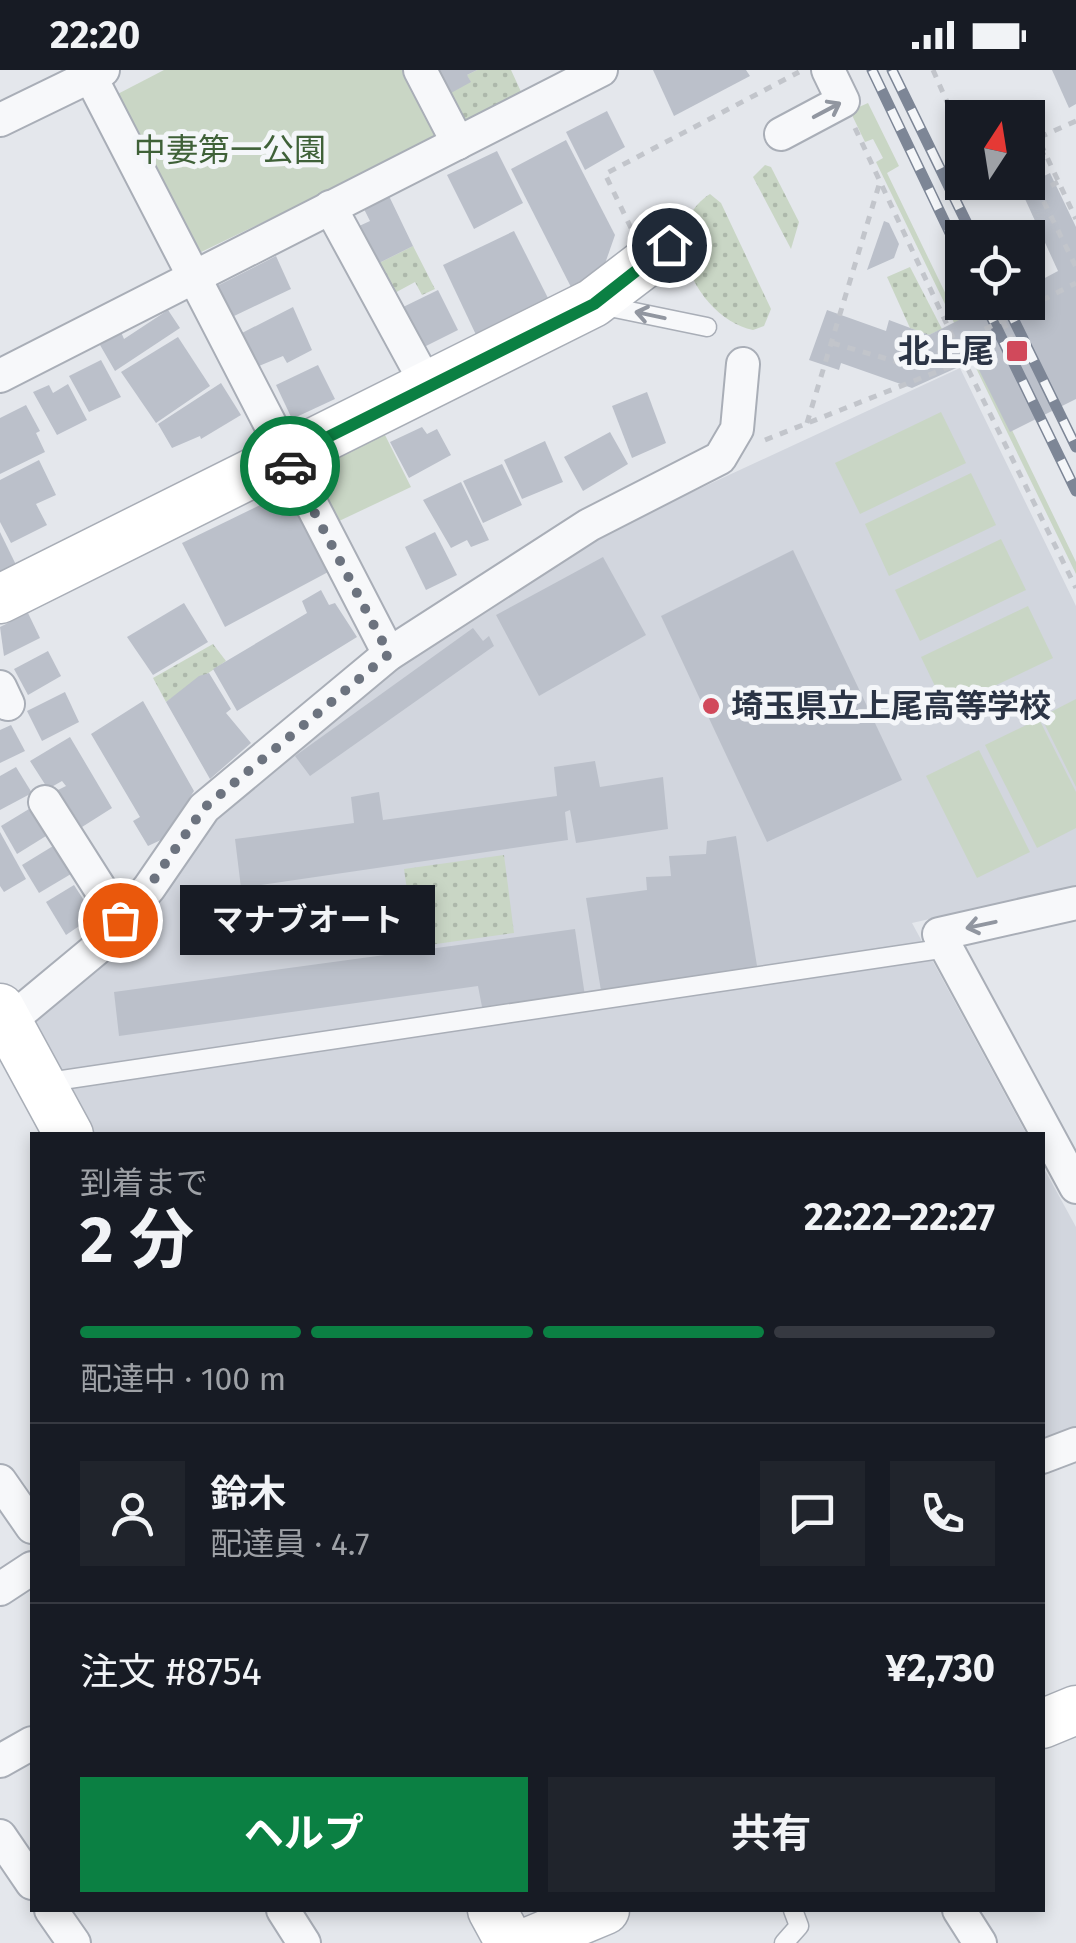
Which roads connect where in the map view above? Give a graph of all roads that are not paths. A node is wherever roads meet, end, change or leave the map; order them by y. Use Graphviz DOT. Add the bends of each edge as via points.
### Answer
graph roads {
  1 [pos="420,70"];
  2 [pos="828,70"];
  3 [pos="93,72"];
  4 [pos="588,73"];
  5 [pos="0,120"];
  6 [pos="781,134"];
  7 [pos="458,143"];
  8 [pos="330,207"];
  9 [pos="647,244"];
  10 [pos="194,276"];
  11 [pos="594,304"];
  12 [pos="708,327"];
  13 [pos="743,364"];
  14 [pos="0,376"];
  15 [pos="428,387"];
  16 [pos="286,458"];
  17 [pos="0,598"];
  18 [pos="389,654"];
  19 [pos="45,802"];
  20 [pos="1076,904"];
  21 [pos="120,920"];
  22 [pos="947,948"];
  23 [pos="3,1020"];
  24 [pos="41,1083"];
  25 [pos="68,1132"];
  26 [pos="1076,1187"];
  27 [pos="1076,1444"];
  28 [pos="1045,1456"];
  29 [pos="0,1481"];
  30 [pos="30,1524"];
  31 [pos="30,1569"];
  32 [pos="0,1590"];
  33 [pos="1076,1710"];
  34 [pos="1045,1723"];
  35 [pos="30,1743"];
  36 [pos="0,1761"];
  37 [pos="0,1836"];
  38 [pos="30,1880"];
  39 [pos="52,1912"];
  40 [pos="285,1912"];
  41 [pos="493,1912"];
  42 [pos="600,1912"];
  43 [pos="794,1912"];
  44 [pos="960,1912"];
  45 [pos="74,1943"];
  46 [pos="304,1943"];
  47 [pos="510,1943"];
  48 [pos="526,1943"];
  49 [pos="784,1943"];
  50 [pos="980,1943"];
  1 -- 7 [label="street"];
  6 -- 2 [label="street, one-way" via="843,101"];
  3 -- 5 [label="street"];
  3 -- 10 [label="street"];
  4 -- 7 [label="street"];
  7 -- 8 [label="street"];
  8 -- 10 [label="street"];
  8 -- 15 [label="street"];
  9 -- 11 [label="street"];
  10 -- 14 [label="street"];
  10 -- 16 [label="street"];
  12 -- 11 [label="lane, one-way"];
  11 -- 15 [label="street"];
  13 -- 18 [label="street" via="737,429 720,458 590,525"];
  15 -- 16 [label="street"];
  16 -- 17 [label="street"];
  16 -- 18 [label="street"];
  18 -- 21 [label="street" via="204,808"];
  19 -- 21 [label="street"];
  20 -- 22 [label="street, one-way" via="939,934"];
  21 -- 23 [label="street" via="95,950"];
  22 -- 24 [label="lane"];
  22 -- 26 [label="street"];
  23 -- 24 [label="street"];
  24 -- 25 [label="street"];
  27 -- 28 [label="street"];
  29 -- 30 [label="street"];
  31 -- 32 [label="street"];
  33 -- 34 [label="street"];
  35 -- 36 [label="street"];
  37 -- 38 [label="street"];
  39 -- 45 [label="street"];
  40 -- 46 [label="street"];
  41 -- 47 [label="street"];
  42 -- 48 [label="street"];
  43 -- 49 [label="lane" via="799,1926"];
  44 -- 50 [label="street"];
}
